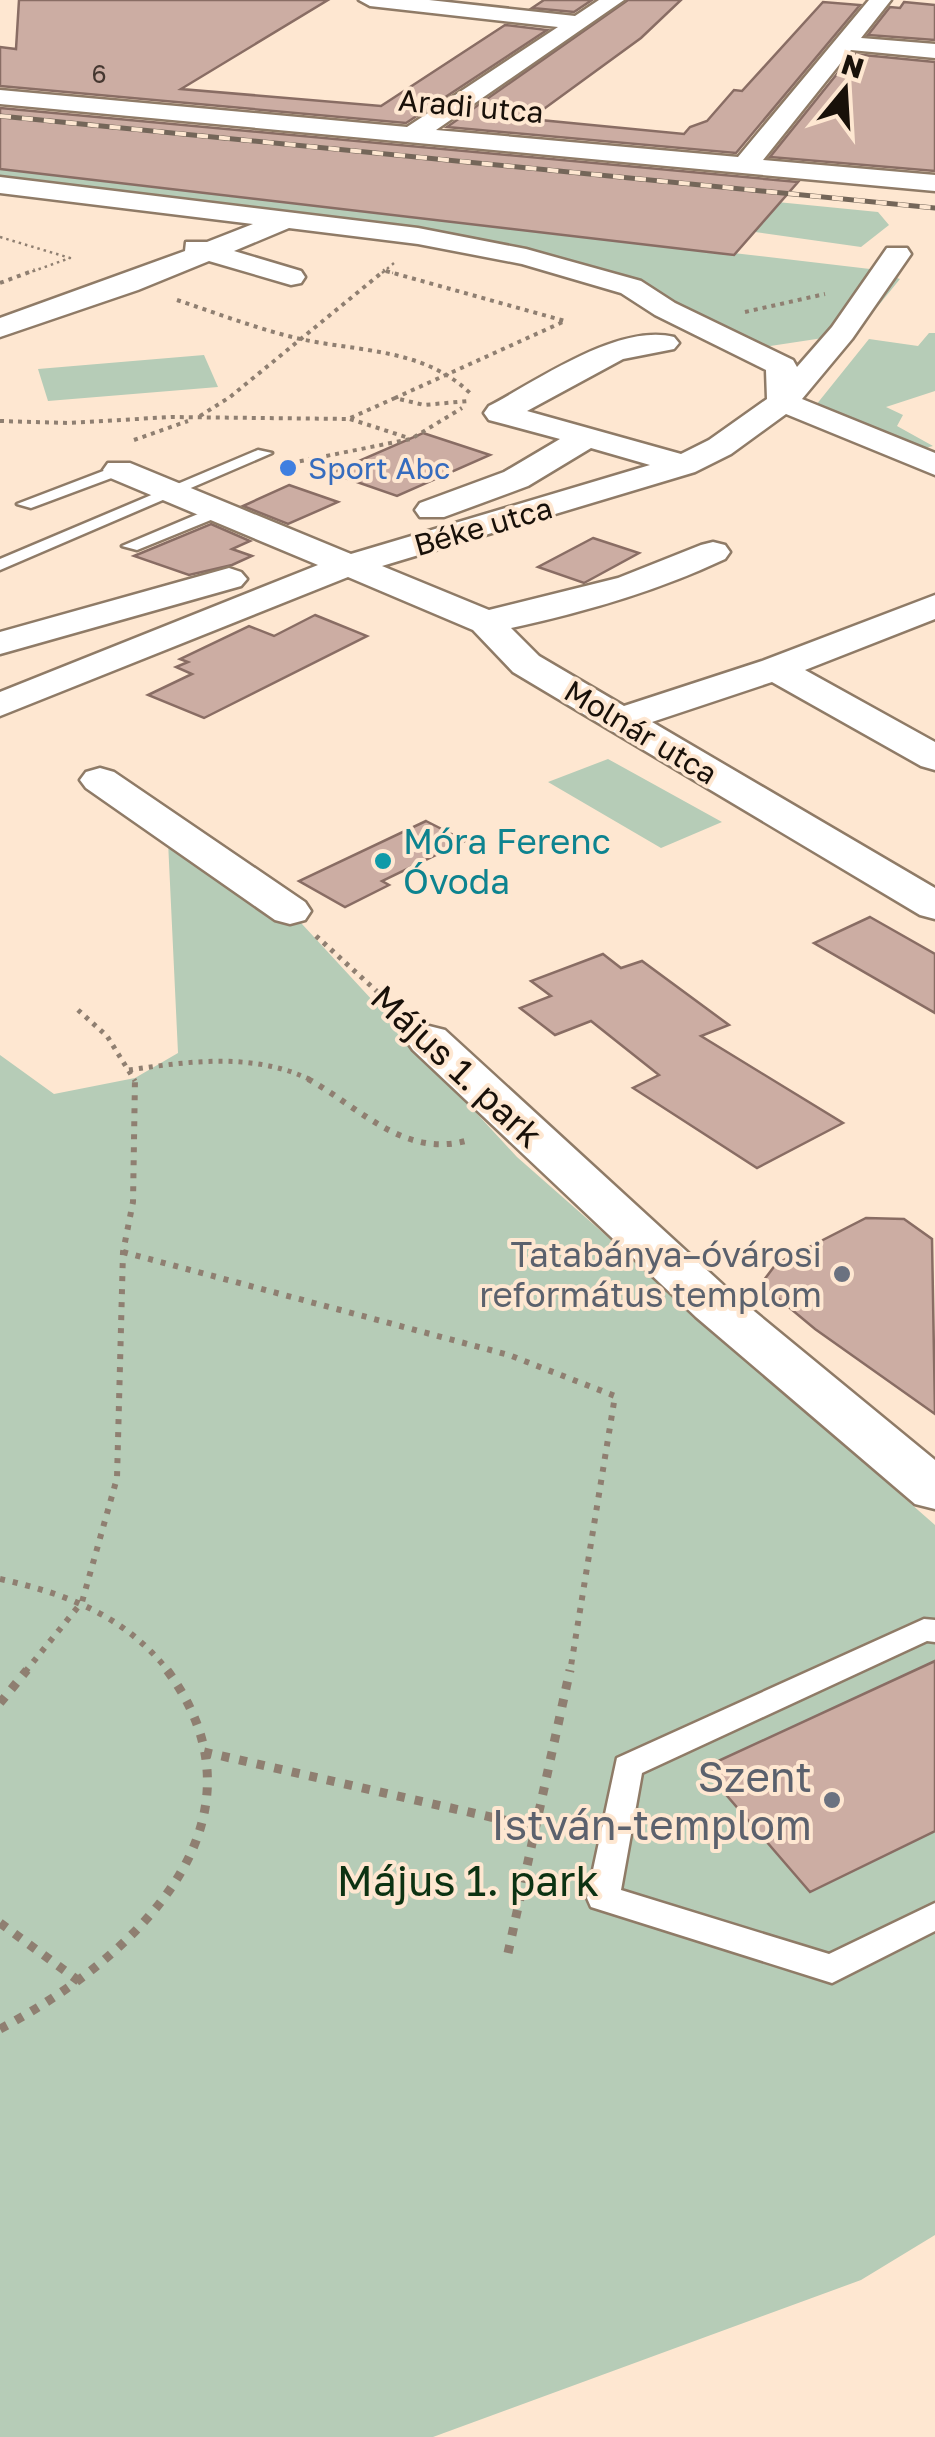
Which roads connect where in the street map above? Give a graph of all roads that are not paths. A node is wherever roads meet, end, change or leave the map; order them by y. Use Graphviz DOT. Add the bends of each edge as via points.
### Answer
graph roads {
  1 [pos="370,0"];
  2 [pos="613,0"];
  3 [pos="880,0"];
  4 [pos="579,23"];
  5 [pos="846,44"];
  6 [pos="935,51"];
  7 [pos="0,96"];
  8 [pos="416,134"];
  9 [pos="744,166"];
  10 [pos="935,183"];
  11 [pos="0,185"];
  12 [pos="285,220"];
  13 [pos="173,242"];
  14 [pos="210,252"];
  15 [pos="897,254"];
  16 [pos="291,277"];
  17 [pos="0,328"];
  18 [pos="664,342"];
  19 [pos="783,402"];
  20 [pos="587,437"];
  21 [pos="264,454"];
  22 [pos="684,465"];
  23 [pos="935,465"];
  24 [pos="119,470"];
  25 [pos="171,492"];
  26 [pos="25,504"];
  27 [pos="217,511"];
  28 [pos="132,546"];
  29 [pos="714,552"];
  30 [pos="344,553"];
  31 [pos="0,565"];
  32 [pos="229,579"];
  33 [pos="935,606"];
  34 [pos="893,621"];
  35 [pos="486,622"];
  36 [pos="935,640"];
  37 [pos="0,642"];
  38 [pos="775,669"];
  39 [pos="0,705"];
  40 [pos="620,720"];
  41 [pos="935,758"];
  42 [pos="100,780"];
  43 [pos="935,906"];
  44 [pos="290,911"];
  45 [pos="429,1040"];
  46 [pos="935,1490"];
  47 [pos="935,1631"];
  48 [pos="935,1916"];
  1 -- 4 [label="street"];
  2 -- 4 [label="street"];
  3 -- 5 [label="street"];
  4 -- 8 [label="street"];
  5 -- 6 [label="street"];
  5 -- 9 [label="street"];
  7 -- 8 [label="street, Aradi utca"];
  8 -- 9 [label="street, Aradi utca"];
  9 -- 10 [label="street, Aradi utca"];
  11 -- 12 [label="street"];
  12 -- 14 [label="street"];
  12 -- 19 [label="street" via="448,241 558,264 631,288 782,366"];
  13 -- 14 [label="street"];
  14 -- 16 [label="street"];
  14 -- 17 [label="street"];
  15 -- 19 [label="street, Béke utca"];
  18 -- 20 [label="street" via="614,352 500,413"];
  19 -- 22 [label="street, Béke utca"];
  19 -- 23 [label="street"];
  20 -- 22 [label="street"];
  20 -- 30 [label="street" via="516,479"];
  21 -- 25 [label="lane"];
  22 -- 30 [label="street, Béke utca"];
  24 -- 25 [label="street, Molnár utca"];
  24 -- 26 [label="lane"];
  25 -- 27 [label="street, Molnár utca"];
  25 -- 31 [label="lane"];
  27 -- 28 [label="lane"];
  27 -- 30 [label="street, Molnár utca"];
  29 -- 35 [label="street" via="658,580"];
  30 -- 35 [label="street, Molnár utca"];
  30 -- 39 [label="street, Béke utca"];
  32 -- 37 [label="street"];
  33 -- 34 [label="street"];
  34 -- 36 [label="street"];
  34 -- 38 [label="street"];
  35 -- 40 [label="street, Molnár utca" via="526,664"];
  38 -- 40 [label="street"];
  38 -- 41 [label="street"];
  40 -- 43 [label="street, Molnár utca"];
  42 -- 44 [label="street"];
  45 -- 46 [label="street, Május 1. park" via="714,1306"];
  47 -- 48 [label="lane" via="924,1630 628,1766 603,1898 832,1969"];
}
